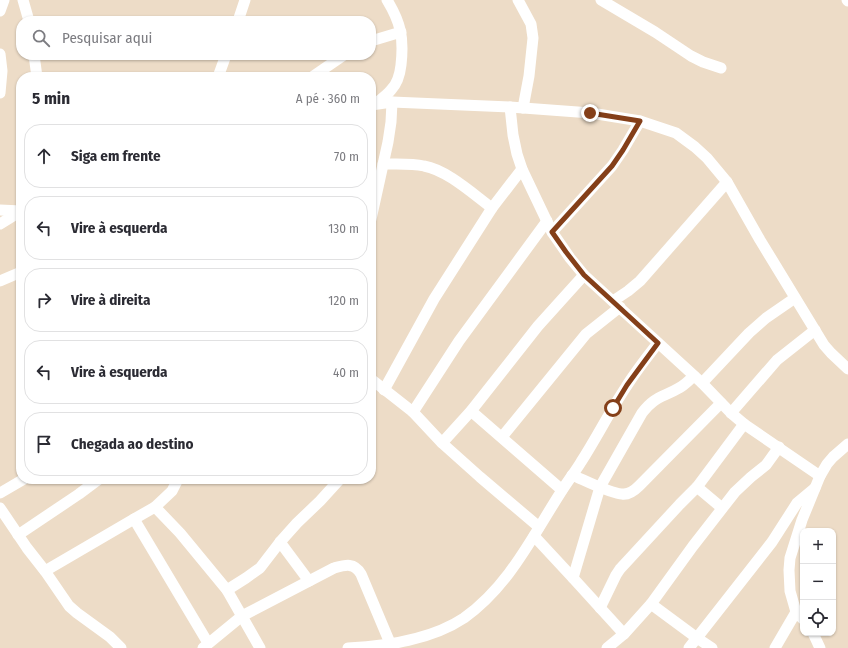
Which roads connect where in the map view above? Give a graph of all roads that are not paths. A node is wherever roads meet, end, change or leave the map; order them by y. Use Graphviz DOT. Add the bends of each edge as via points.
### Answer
graph roads {
  1 [pos="4,0"];
  2 [pos="23,0"];
  3 [pos="245,0"];
  4 [pos="387,0"];
  5 [pos="518,0"];
  6 [pos="601,0"];
  7 [pos="0,10"];
  8 [pos="28,16"];
  9 [pos="240,16"];
  10 [pos="401,32"];
  11 [pos="376,40"];
  12 [pos="0,54"];
  13 [pos="35,60"];
  14 [pos="224,60"];
  15 [pos="337,60"];
  16 [pos="721,68"];
  17 [pos="36,72"];
  18 [pos="220,72"];
  19 [pos="319,72"];
  20 [pos="0,93"];
  21 [pos="376,102"];
  22 [pos="392,102"];
  23 [pos="376,104"];
  24 [pos="510,107"];
  25 [pos="523,108"];
  26 [pos="640,121"];
  27 [pos="383,164"];
  28 [pos="522,169"];
  29 [pos="727,182"];
  30 [pos="376,196"];
  31 [pos="492,208"];
  32 [pos="0,210"];
  33 [pos="16,211"];
  34 [pos="16,214"];
  35 [pos="546,221"];
  36 [pos="0,224"];
  37 [pos="552,232"];
  38 [pos="16,274"];
  39 [pos="584,275"];
  40 [pos="0,281"];
  41 [pos="795,298"];
  42 [pos="616,304"];
  43 [pos="815,330"];
  44 [pos="658,343"];
  45 [pos="848,369"];
  46 [pos="698,379"];
  47 [pos="376,383"];
  48 [pos="384,390"];
  49 [pos="721,403"];
  50 [pos="471,411"];
  51 [pos="413,412"];
  52 [pos="731,413"];
  53 [pos="744,424"];
  54 [pos="502,437"];
  55 [pos="442,443"];
  56 [pos="848,444"];
  57 [pos="778,447"];
  58 [pos="572,475"];
  59 [pos="820,476"];
  60 [pos="16,484"];
  61 [pos="93,484"];
  62 [pos="176,484"];
  63 [pos="334,484"];
  64 [pos="600,487"];
  65 [pos="697,487"];
  66 [pos="815,488"];
  67 [pos="562,490"];
  68 [pos="0,493"];
  69 [pos="155,507"];
  70 [pos="0,508"];
  71 [pos="722,508"];
  72 [pos="134,519"];
  73 [pos="537,532"];
  74 [pos="18,535"];
  75 [pos="280,542"];
  76 [pos="45,571"];
  77 [pos="573,578"];
  78 [pos="309,581"];
  79 [pos="227,590"];
  80 [pos="651,604"];
  81 [pos="600,608"];
  82 [pos="800,615"];
  83 [pos="242,616"];
  84 [pos="624,634"];
  85 [pos="814,636"];
  86 [pos="697,638"];
  87 [pos="390,643"];
  88 [pos="205,645"];
  89 [pos="121,648"];
  90 [pos="260,648"];
  91 [pos="348,648"];
  92 [pos="607,648"];
  93 [pos="689,648"];
  94 [pos="712,648"];
  95 [pos="775,648"];
  96 [pos="820,648"];
  1 -- 7 [label="street"];
  2 -- 8 [label="street"];
  3 -- 9 [label="street"];
  4 -- 10 [label="street"];
  5 -- 25 [label="street" via="531,24 533,38"];
  6 -- 16 [label="street" via="691,56"];
  10 -- 11 [label="street"];
  10 -- 21 [label="street" via="403,51 400,75 392,90"];
  12 -- 20 [label="street"];
  13 -- 17 [label="street"];
  14 -- 18 [label="street"];
  15 -- 19 [label="street"];
  22 -- 23 [label="street"];
  22 -- 24 [label="street"];
  22 -- 27 [label="street"];
  24 -- 25 [label="street"];
  24 -- 28 [label="street" via="514,141"];
  25 -- 26 [label="street" via="590,113"];
  26 -- 29 [label="street" via="676,134 695,147"];
  26 -- 37 [label="street" via="612,166"];
  27 -- 30 [label="street"];
  27 -- 31 [label="street" via="434,168"];
  28 -- 31 [label="street"];
  28 -- 35 [label="street"];
  29 -- 41 [label="street"];
  29 -- 42 [label="street" via="640,281"];
  31 -- 48 [label="street" via="434,299"];
  32 -- 33 [label="street"];
  34 -- 36 [label="street"];
  35 -- 37 [label="street"];
  35 -- 51 [label="street" via="459,341"];
  37 -- 39 [label="street"];
  38 -- 40 [label="street"];
  39 -- 42 [label="street"];
  39 -- 50 [label="street" via="538,326"];
  41 -- 43 [label="street"];
  41 -- 46 [label="street" via="749,332"];
  42 -- 44 [label="street"];
  42 -- 54 [label="street" via="604,320 586,334"];
  43 -- 45 [label="street" via="831,354"];
  43 -- 52 [label="street" via="777,360"];
  44 -- 46 [label="street"];
  44 -- 58 [label="street" via="627,385"];
  46 -- 49 [label="street"];
  46 -- 64 [label="street" via="648,405"];
  47 -- 48 [label="street"];
  48 -- 51 [label="street"];
  49 -- 52 [label="street"];
  49 -- 64 [label="street" via="634,490 622,494"];
  50 -- 54 [label="street"];
  50 -- 55 [label="street"];
  51 -- 55 [label="street"];
  52 -- 53 [label="street"];
  53 -- 57 [label="street"];
  53 -- 65 [label="street"];
  54 -- 67 [label="street"];
  55 -- 73 [label="street"];
  56 -- 59 [label="street" via="833,457"];
  57 -- 59 [label="street"];
  57 -- 71 [label="street" via="766,465 739,488"];
  58 -- 64 [label="street"];
  58 -- 67 [label="street"];
  59 -- 66 [label="street"];
  60 -- 68 [label="street"];
  61 -- 74 [label="street"];
  62 -- 69 [label="street" via="172,491"];
  63 -- 75 [label="street"];
  64 -- 77 [label="street"];
  65 -- 71 [label="street"];
  65 -- 81 [label="street" via="620,569"];
  66 -- 82 [label="street" via="802,520 788,570 790,591"];
  66 -- 86 [label="street" via="797,503 772,542"];
  67 -- 73 [label="street"];
  69 -- 72 [label="street"];
  69 -- 79 [label="street"];
  70 -- 74 [label="street"];
  71 -- 80 [label="street"];
  72 -- 76 [label="street"];
  72 -- 88 [label="street"];
  73 -- 77 [label="street"];
  73 -- 87 [label="street" via="497,588 478,607 435,633"];
  74 -- 76 [label="street"];
  75 -- 78 [label="street"];
  75 -- 79 [label="street" via="260,568"];
  76 -- 89 [label="street" via="69,606"];
  77 -- 81 [label="street"];
  78 -- 83 [label="street"];
  78 -- 87 [label="street" via="344,565 358,569"];
  79 -- 83 [label="street"];
  80 -- 84 [label="street"];
  80 -- 86 [label="street"];
  81 -- 84 [label="street"];
  82 -- 95 [label="street"];
  83 -- 88 [label="street"];
  83 -- 90 [label="street"];
  84 -- 92 [label="street"];
  85 -- 96 [label="street"];
  86 -- 93 [label="street"];
  86 -- 94 [label="street"];
  87 -- 91 [label="street"];
}
